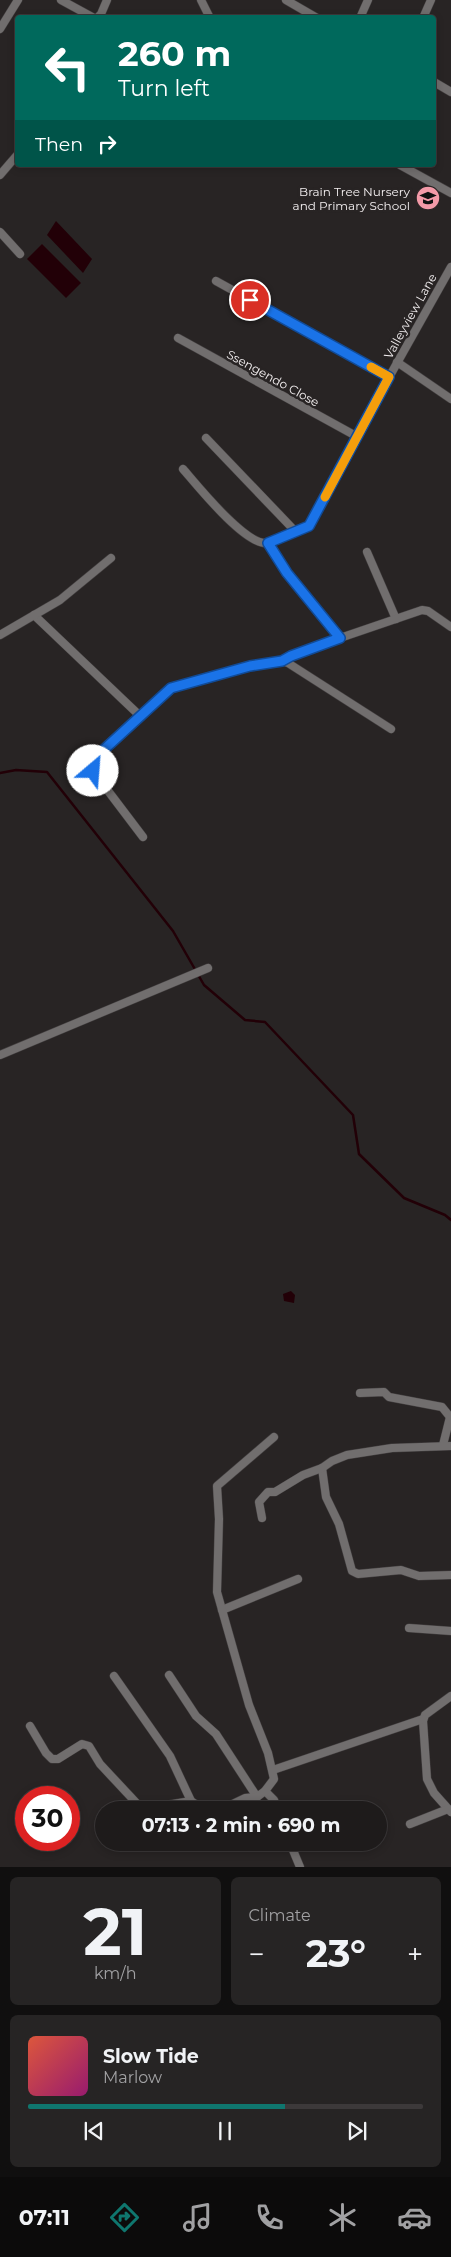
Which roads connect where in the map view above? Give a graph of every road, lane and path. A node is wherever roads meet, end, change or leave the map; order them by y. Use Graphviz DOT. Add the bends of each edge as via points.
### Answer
graph roads {
  1 [pos="18,0"];
  2 [pos="61,0"];
  3 [pos="107,0"];
  4 [pos="201,0"];
  5 [pos="286,0"];
  6 [pos="368,0"];
  7 [pos="431,0"];
  8 [pos="90,15"];
  9 [pos="100,15"];
  10 [pos="208,15"];
  11 [pos="312,15"];
  12 [pos="361,15"];
  13 [pos="424,15"];
  14 [pos="0,29"];
  15 [pos="436,83"];
  16 [pos="451,92"];
  17 [pos="15,157"];
  18 [pos="404,167"];
  19 [pos="0,174"];
  20 [pos="451,193"];
  21 [pos="0,232"];
  22 [pos="20,254"];
  23 [pos="451,267"];
  24 [pos="216,281"];
  25 [pos="178,338"];
  26 [pos="397,362"];
  27 [pos="389,377"];
  28 [pos="451,399"];
  29 [pos="356,436"];
  30 [pos="206,438"];
  31 [pos="183,469"];
  32 [pos="295,531"];
  33 [pos="268,543"];
  34 [pos="366,552"];
  35 [pos="111,558"];
  36 [pos="34,615"];
  37 [pos="396,619"];
  38 [pos="451,627"];
  39 [pos="0,636"];
  40 [pos="340,638"];
  41 [pos="282,661"];
  42 [pos="140,715"];
  43 [pos="391,729"];
  44 [pos="143,837"];
  45 [pos="208,968"];
  46 [pos="0,1055"];
  47 [pos="360,1393"];
  48 [pos="274,1437"];
  49 [pos="447,1446"];
  50 [pos="322,1468"];
  51 [pos="262,1518"];
  52 [pos="451,1575"];
  53 [pos="298,1579"];
  54 [pos="222,1610"];
  55 [pos="409,1628"];
  56 [pos="451,1631"];
  57 [pos="169,1675"];
  58 [pos="114,1676"];
  59 [pos="451,1696"];
  60 [pos="423,1719"];
  61 [pos="30,1726"];
  62 [pos="273,1770"];
  63 [pos="266,1791"];
  64 [pos="257,1797"];
  65 [pos="135,1801"];
  66 [pos="191,1801"];
  67 [pos="239,1801"];
  68 [pos="274,1801"];
  69 [pos="450,1811"];
  70 [pos="410,1824"];
  71 [pos="294,1851"];
  72 [pos="300,1867"];
  1 -- 14 [label="street"];
  2 -- 8 [label="street"];
  3 -- 9 [label="street"];
  4 -- 10 [label="street"];
  5 -- 11 [label="street"];
  6 -- 12 [label="street"];
  7 -- 13 [label="street"];
  15 -- 16 [label="street"];
  17 -- 19 [label="street"];
  18 -- 20 [label="street"];
  21 -- 22 [label="street"];
  23 -- 26 [label="street, Valleyview Lane"];
  24 -- 27 [label="street"];
  25 -- 29 [label="street, Ssengendo Close"];
  26 -- 27 [label="street, Valleyview Lane"];
  26 -- 28 [label="street"];
  27 -- 29 [label="street, Valleyview Lane"];
  29 -- 32 [label="street, Valleyview Lane" via="309,526"];
  30 -- 32 [label="street"];
  31 -- 33 [label="street" via="222,513 254,539"];
  32 -- 33 [label="street, Valleyview Lane"];
  33 -- 40 [label="street" via="287,573"];
  34 -- 37 [label="street"];
  35 -- 36 [label="street" via="60,600"];
  36 -- 39 [label="street"];
  36 -- 42 [label="street"];
  37 -- 38 [label="street" via="422,610"];
  37 -- 40 [label="street"];
  40 -- 41 [label="street"];
  41 -- 42 [label="street" via="250,666 171,688"];
  41 -- 43 [label="street"];
  42 -- 44 [label="street" via="98,755 93,771"];
  45 -- 46 [label="street"];
  47 -- 49 [label="street" via="384,1392 389,1397 442,1407 450,1417"];
  48 -- 54 [label="street" via="218,1485 217,1588"];
  49 -- 50 [label="street" via="383,1449 347,1455"];
  50 -- 51 [label="street" via="266,1494 259,1502"];
  50 -- 52 [label="street" via="326,1497 339,1524 352,1571 358,1574 401,1570 419,1576"];
  53 -- 54 [label="street"];
  54 -- 62 [label="street" via="249,1706"];
  55 -- 56 [label="street"];
  57 -- 64 [label="street" via="196,1716 216,1734"];
  58 -- 66 [label="street" via="170,1756"];
  59 -- 60 [label="street"];
  60 -- 62 [label="street"];
  60 -- 69 [label="street" via="427,1779"];
  61 -- 65 [label="street" via="52,1759 58,1759 82,1744 89,1746 100,1764"];
  62 -- 63 [label="street" via="274,1779"];
  63 -- 64 [label="street"];
  63 -- 68 [label="street"];
  64 -- 67 [label="street"];
  69 -- 70 [label="street"];
  71 -- 72 [label="street"];
}
